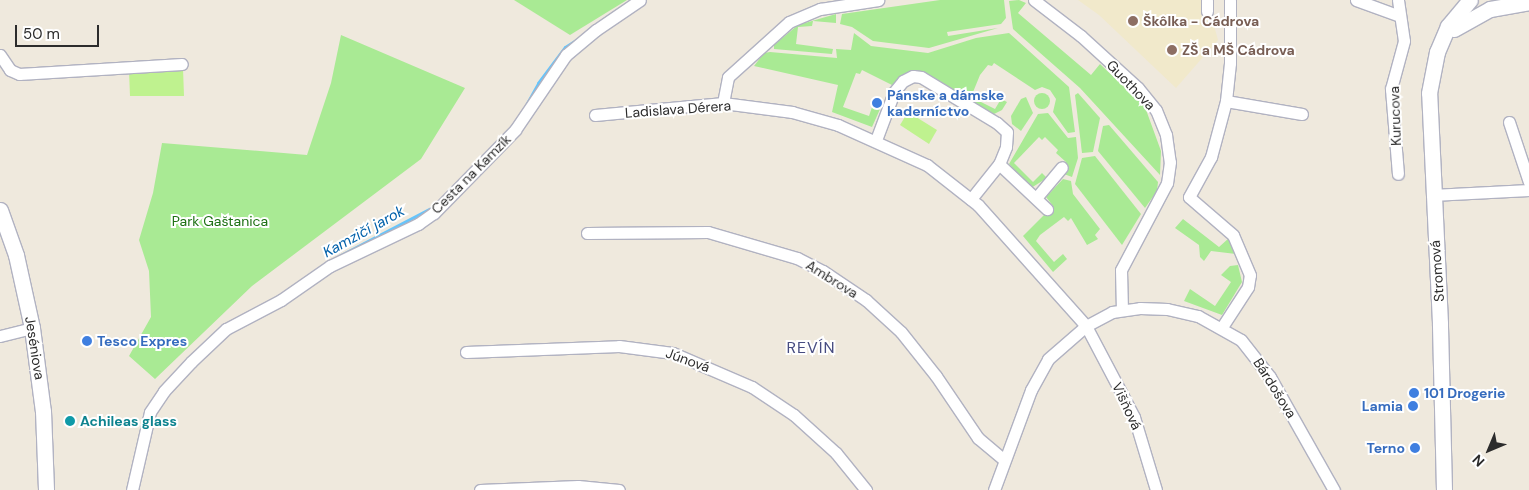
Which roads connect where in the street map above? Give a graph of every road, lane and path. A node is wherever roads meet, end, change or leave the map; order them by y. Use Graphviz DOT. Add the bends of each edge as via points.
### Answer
graph roads {
  1 [pos="640,0"];
  2 [pos="878,0"];
  3 [pos="1034,0"];
  4 [pos="1230,0"];
  5 [pos="1356,0"];
  6 [pos="1398,0"];
  7 [pos="1470,0"];
  8 [pos="1485,0"];
  9 [pos="1529,2"];
  10 [pos="1400,16"];
  11 [pos="1454,29"];
  12 [pos="1437,52"];
  13 [pos="0,55"];
  14 [pos="182,64"];
  15 [pos="1226,101"];
  16 [pos="723,103"];
  17 [pos="1302,114"];
  18 [pos="595,115"];
  19 [pos="1509,122"];
  20 [pos="876,140"];
  21 [pos="999,164"];
  22 [pos="1062,167"];
  23 [pos="1398,174"];
  24 [pos="1529,182"];
  25 [pos="1529,190"];
  26 [pos="1432,195"];
  27 [pos="971,198"];
  28 [pos="1036,198"];
  29 [pos="1047,209"];
  30 [pos="0,210"];
  31 [pos="587,233"];
  32 [pos="1122,310"];
  33 [pos="1086,326"];
  34 [pos="1222,327"];
  35 [pos="32,328"];
  36 [pos="0,336"];
  37 [pos="466,352"];
  38 [pos="1004,460"];
  39 [pos="998,488"];
  40 [pos="46,490"];
  41 [pos="132,490"];
  42 [pos="480,490"];
  43 [pos="619,490"];
  44 [pos="866,490"];
  45 [pos="1156,490"];
  46 [pos="1334,490"];
  47 [pos="1444,490"];
  1 -- 41 [label="street, Cesta na Kamzík" via="566,55 509,137 434,213 418,224 330,266 281,300 226,329 191,362 150,412"];
  2 -- 16 [label="street" via="820,9 789,22 728,77"];
  3 -- 32 [label="street, Guothova" via="1081,36 1138,88 1154,106 1165,130 1170,162 1167,183 1123,266 1119,278"];
  4 -- 15 [label="street"];
  5 -- 10 [label="street"];
  6 -- 10 [label="street, Kurucova"];
  7 -- 12 [label="street, Stromová" via="1448,26"];
  8 -- 11 [label="street, Stromová" via="1465,13"];
  9 -- 11 [label="street" via="1490,9"];
  10 -- 23 [label="street, Kurucova" via="1404,41 1391,88"];
  11 -- 12 [label="street, Stromová"];
  12 -- 26 [label="street, Stromová" via="1429,93"];
  13 -- 14 [label="street" via="10,70 19,74"];
  15 -- 17 [label="street"];
  15 -- 34 [label="street" via="1211,156 1188,196 1233,235 1249,273 1248,287"];
  16 -- 18 [label="street, Ladislava Dérera"];
  16 -- 20 [label="street, Ladislava Dérera" via="792,112"];
  19 -- 24 [label="street"];
  20 -- 21 [label="street" via="897,88 909,77 916,76 1007,132 1006,147"];
  20 -- 27 [label="street, Ladislava Dérera" via="927,165"];
  21 -- 27 [label="street"];
  21 -- 28 [label="street"];
  22 -- 28 [label="street"];
  25 -- 26 [label="street"];
  26 -- 47 [label="street, Stromová" via="1440,323"];
  27 -- 33 [label="street, Ladislava Dérera" via="1022,251"];
  28 -- 29 [label="street"];
  30 -- 35 [label="street, Jeséniova" via="16,255"];
  31 -- 38 [label="street, Ambrova" via="708,232 789,255 824,272 866,300 901,332 978,438"];
  32 -- 33 [label="street, Bárdošova"];
  32 -- 34 [label="street, Bárdošova" via="1167,309 1198,316"];
  33 -- 38 [label="street, Bárdošova" via="1057,349 1042,368"];
  33 -- 45 [label="street, Višňová" via="1134,417"];
  34 -- 46 [label="street, Bárdošova" via="1241,340 1261,363"];
  35 -- 36 [label="street"];
  35 -- 40 [label="street, Jeséniova" via="43,411"];
  37 -- 44 [label="street, Júnová" via="619,346 673,353 752,387 794,415 836,453"];
  38 -- 39 [label="street, Bárdošova"];
  42 -- 43 [label="street" via="578,486"];
}
